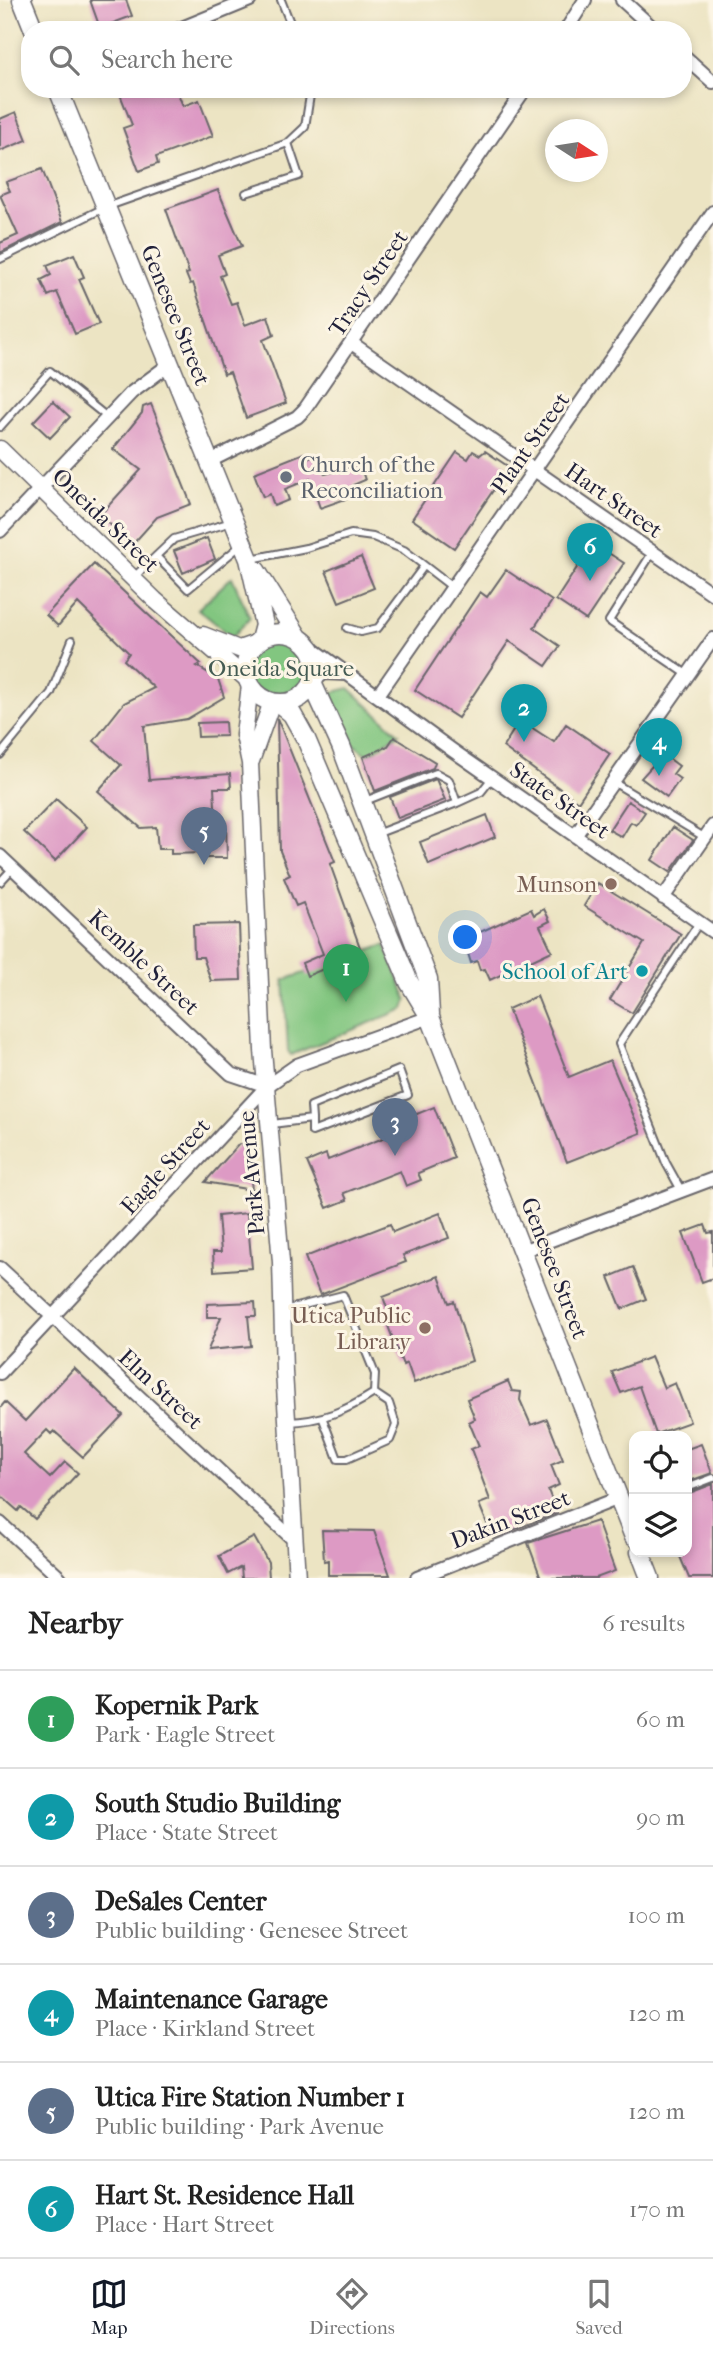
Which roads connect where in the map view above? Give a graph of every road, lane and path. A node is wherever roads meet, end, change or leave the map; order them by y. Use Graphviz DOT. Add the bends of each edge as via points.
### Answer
graph roads {
  1 [pos="22,0"];
  2 [pos="250,0"];
  3 [pos="281,0"];
  4 [pos="585,0"];
  5 [pos="622,0"];
  6 [pos="30,21"];
  7 [pos="199,21"];
  8 [pos="289,21"];
  9 [pos="572,21"];
  10 [pos="645,21"];
  11 [pos="692,63"];
  12 [pos="713,82"];
  13 [pos="62,98"];
  14 [pos="310,98"];
  15 [pos="519,98"];
  16 [pos="288,143"];
  17 [pos="246,193"];
  18 [pos="106,207"];
  19 [pos="713,212"];
  20 [pos="0,259"];
  21 [pos="353,344"];
  22 [pos="170,364"];
  23 [pos="107,417"];
  24 [pos="0,427"];
  25 [pos="0,449"];
  26 [pos="210,461"];
  27 [pos="536,470"];
  28 [pos="40,488"];
  29 [pos="234,522"];
  30 [pos="0,531"];
  31 [pos="246,552"];
  32 [pos="652,553"];
  33 [pos="156,556"];
  34 [pos="424,566"];
  35 [pos="132,578"];
  36 [pos="455,589"];
  37 [pos="713,594"];
  38 [pos="180,623"];
  39 [pos="347,628"];
  40 [pos="713,639"];
  41 [pos="72,640"];
  42 [pos="258,642"];
  43 [pos="304,642"];
  44 [pos="351,675"];
  45 [pos="688,675"];
  46 [pos="249,682"];
  47 [pos="314,682"];
  48 [pos="378,695"];
  49 [pos="276,703"];
  50 [pos="0,755"];
  51 [pos="250,764"];
  52 [pos="492,778"];
  53 [pos="613,782"];
  54 [pos="362,802"];
  55 [pos="457,803"];
  56 [pos="713,826"];
  57 [pos="374,835"];
  58 [pos="575,836"];
  59 [pos="705,837"];
  60 [pos="0,856"];
  61 [pos="13,868"];
  62 [pos="0,882"];
  63 [pos="663,898"];
  64 [pos="700,923"];
  65 [pos="713,932"];
  66 [pos="430,1017"];
  67 [pos="267,1086"];
  68 [pos="312,1119"];
  69 [pos="270,1125"];
  70 [pos="713,1179"];
  71 [pos="682,1192"];
  72 [pos="522,1251"];
  73 [pos="0,1268"];
  74 [pos="282,1310"];
  75 [pos="52,1318"];
  76 [pos="0,1373"];
  77 [pos="374,1393"];
  78 [pos="323,1419"];
  79 [pos="287,1422"];
  80 [pos="713,1478"];
  81 [pos="692,1486"];
  82 [pos="626,1507"];
  83 [pos="0,1523"];
  84 [pos="295,1541"];
  85 [pos="642,1557"];
  86 [pos="60,1578"];
  87 [pos="297,1578"];
  88 [pos="417,1578"];
  89 [pos="650,1578"];
  1 -- 6 [label="main road"];
  2 -- 7 [label="street"];
  3 -- 8 [label="lane"];
  4 -- 9 [label="street"];
  5 -- 10 [label="street"];
  11 -- 12 [label="street"];
  13 -- 18 [label="main road, Genesee Street"];
  14 -- 16 [label="lane" via="305,127"];
  15 -- 21 [label="street, Tracy Street"];
  16 -- 17 [label="lane" via="299,176"];
  16 -- 18 [label="lane"];
  18 -- 20 [label="lane"];
  18 -- 22 [label="main road, Genesee Street"];
  19 -- 27 [label="street, Plant Street"];
  21 -- 26 [label="street, Tracy Street" via="297,417"];
  21 -- 27 [label="street, Hart Street"];
  22 -- 23 [label="street"];
  22 -- 26 [label="main road, Genesee Street"];
  23 -- 24 [label="lane" via="50,371"];
  23 -- 28 [label="street"];
  25 -- 28 [label="street, Oneida Street"];
  26 -- 29 [label="main road, Genesee Street"];
  27 -- 32 [label="street, Hart Street"];
  27 -- 36 [label="street, Plant Street"];
  28 -- 30 [label="street"];
  28 -- 35 [label="street, Oneida Street"];
  29 -- 31 [label="main road, Genesee Street"];
  29 -- 33 [label="lane" via="174,539"];
  31 -- 33 [label="lane" via="188,589"];
  31 -- 34 [label="lane" via="306,548 351,534 404,550"];
  31 -- 42 [label="main road, Genesee Street" via="264,625"];
  31 -- 43 [label="main road, Genesee Street"];
  32 -- 37 [label="street, Hart Street"];
  32 -- 45 [label="lane" via="609,621"];
  33 -- 35 [label="lane"];
  34 -- 36 [label="lane"];
  34 -- 39 [label="lane" via="378,628 362,632"];
  35 -- 38 [label="street, Oneida Street"];
  36 -- 48 [label="street, Plant Street"];
  38 -- 42 [label="street, Oneida Street" via="239,649"];
  38 -- 46 [label="street, Oneida Street"];
  40 -- 45 [label="street"];
  41 -- 50 [label="lane" via="51,693"];
  42 -- 43 [label="main road" via="279,633"];
  42 -- 46 [label="main road" via="247,660"];
  43 -- 44 [label="street, State Street"];
  43 -- 47 [label="main road" via="314,656"];
  44 -- 47 [label="street" via="324,673"];
  44 -- 48 [label="street, State Street"];
  45 -- 53 [label="street"];
  46 -- 49 [label="main road" via="256,693"];
  46 -- 51 [label="street, Park Avenue" via="244,735"];
  47 -- 49 [label="main road" via="299,699"];
  47 -- 54 [label="main road, Genesee Street"];
  48 -- 52 [label="street, State Street"];
  49 -- 51 [label="street, Park Avenue"];
  49 -- 66 [label="main road, Genesee Street" via="292,714 306,739 410,982"];
  51 -- 67 [label="street, Park Avenue"];
  52 -- 55 [label="lane" via="481,792"];
  52 -- 58 [label="street, State Street"];
  53 -- 58 [label="street"];
  53 -- 59 [label="lane"];
  54 -- 55 [label="lane" via="436,773 449,780"];
  54 -- 57 [label="main road, Genesee Street"];
  55 -- 57 [label="lane"];
  56 -- 59 [label="street"];
  57 -- 66 [label="main road, Genesee Street" via="428,979"];
  58 -- 63 [label="street, State Street"];
  59 -- 63 [label="street"];
  60 -- 61 [label="street, Kemble Street"];
  61 -- 62 [label="lane"];
  61 -- 67 [label="street, Kemble Street" via="231,1074"];
  63 -- 64 [label="street, State Street"];
  64 -- 65 [label="street, State Street"];
  64 -- 71 [label="lane" via="619,1044"];
  66 -- 67 [label="street, Eagle Street" via="308,1060"];
  66 -- 72 [label="main road, Genesee Street"];
  67 -- 69 [label="street, Park Avenue"];
  67 -- 75 [label="street, Eagle Street"];
  68 -- 68 [label="lane" via="312,1132 408,1095 399,1070 312,1106"];
  68 -- 69 [label="lane"];
  69 -- 74 [label="street, Park Avenue"];
  70 -- 71 [label="street"];
  71 -- 72 [label="street"];
  72 -- 82 [label="main road, Genesee Street"];
  73 -- 75 [label="street, Elm Street"];
  74 -- 77 [label="lane" via="343,1295 375,1374"];
  74 -- 79 [label="street, Park Avenue"];
  75 -- 76 [label="street, Eagle Street"];
  75 -- 84 [label="street, Elm Street"];
  77 -- 78 [label="lane"];
  77 -- 78 [label="lane" via="389,1403 396,1426 390,1440 338,1459"];
  78 -- 79 [label="lane"];
  79 -- 84 [label="street, Park Avenue"];
  80 -- 81 [label="lane"];
  82 -- 88 [label="street, Dakin Street"];
  83 -- 86 [label="street"];
  84 -- 87 [label="street, Park Avenue"];
  85 -- 89 [label="main road"];
}
